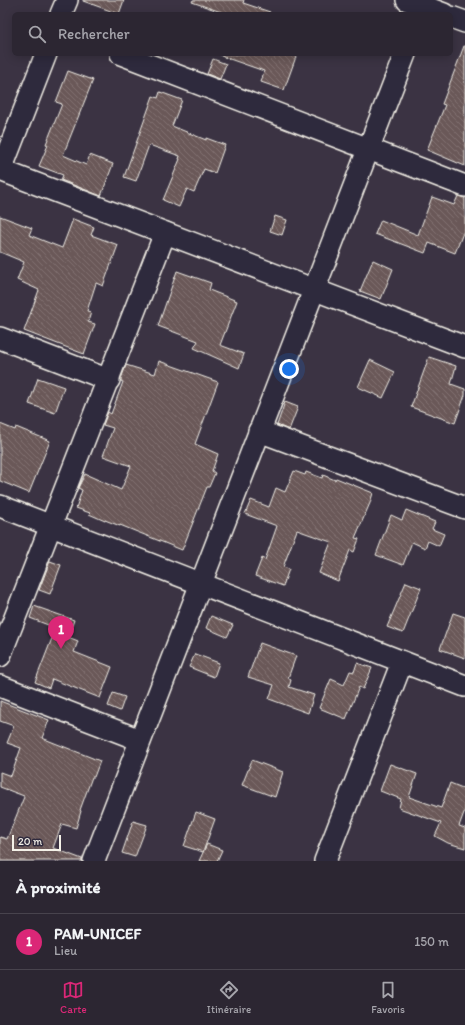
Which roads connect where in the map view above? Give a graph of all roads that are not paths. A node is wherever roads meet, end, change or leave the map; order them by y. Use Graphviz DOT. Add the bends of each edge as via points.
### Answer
graph roads {
  1 [pos="67,0"];
  2 [pos="419,5"];
  3 [pos="62,12"];
  4 [pos="438,12"];
  5 [pos="453,18"];
  6 [pos="465,22"];
  7 [pos="45,56"];
  8 [pos="126,56"];
  9 [pos="404,56"];
  10 [pos="369,148"];
  11 [pos="0,170"];
  12 [pos="465,186"];
  13 [pos="165,233"];
  14 [pos="314,290"];
  15 [pos="0,338"];
  16 [pos="465,347"];
  17 [pos="109,380"];
  18 [pos="259,431"];
  19 [pos="0,506"];
  20 [pos="465,508"];
  21 [pos="50,525"];
  22 [pos="200,583"];
  23 [pos="0,656"];
  24 [pos="402,662"];
  25 [pos="0,686"];
  26 [pos="465,686"];
  27 [pos="140,740"];
  28 [pos="94,861"];
  29 [pos="325,861"];
  1 -- 3 [label="street"];
  2 -- 4 [label="street"];
  5 -- 6 [label="street"];
  7 -- 11 [label="street"];
  8 -- 10 [label="street"];
  9 -- 10 [label="street"];
  10 -- 12 [label="street"];
  10 -- 14 [label="street"];
  11 -- 13 [label="street"];
  13 -- 14 [label="street"];
  13 -- 17 [label="street"];
  14 -- 16 [label="street"];
  14 -- 18 [label="street"];
  15 -- 17 [label="street"];
  17 -- 21 [label="street"];
  18 -- 20 [label="street"];
  18 -- 22 [label="street"];
  19 -- 21 [label="street"];
  21 -- 22 [label="street"];
  21 -- 23 [label="street"];
  22 -- 24 [label="street"];
  22 -- 27 [label="street"];
  24 -- 26 [label="street"];
  24 -- 29 [label="street"];
  25 -- 27 [label="street"];
  27 -- 28 [label="street"];
}
